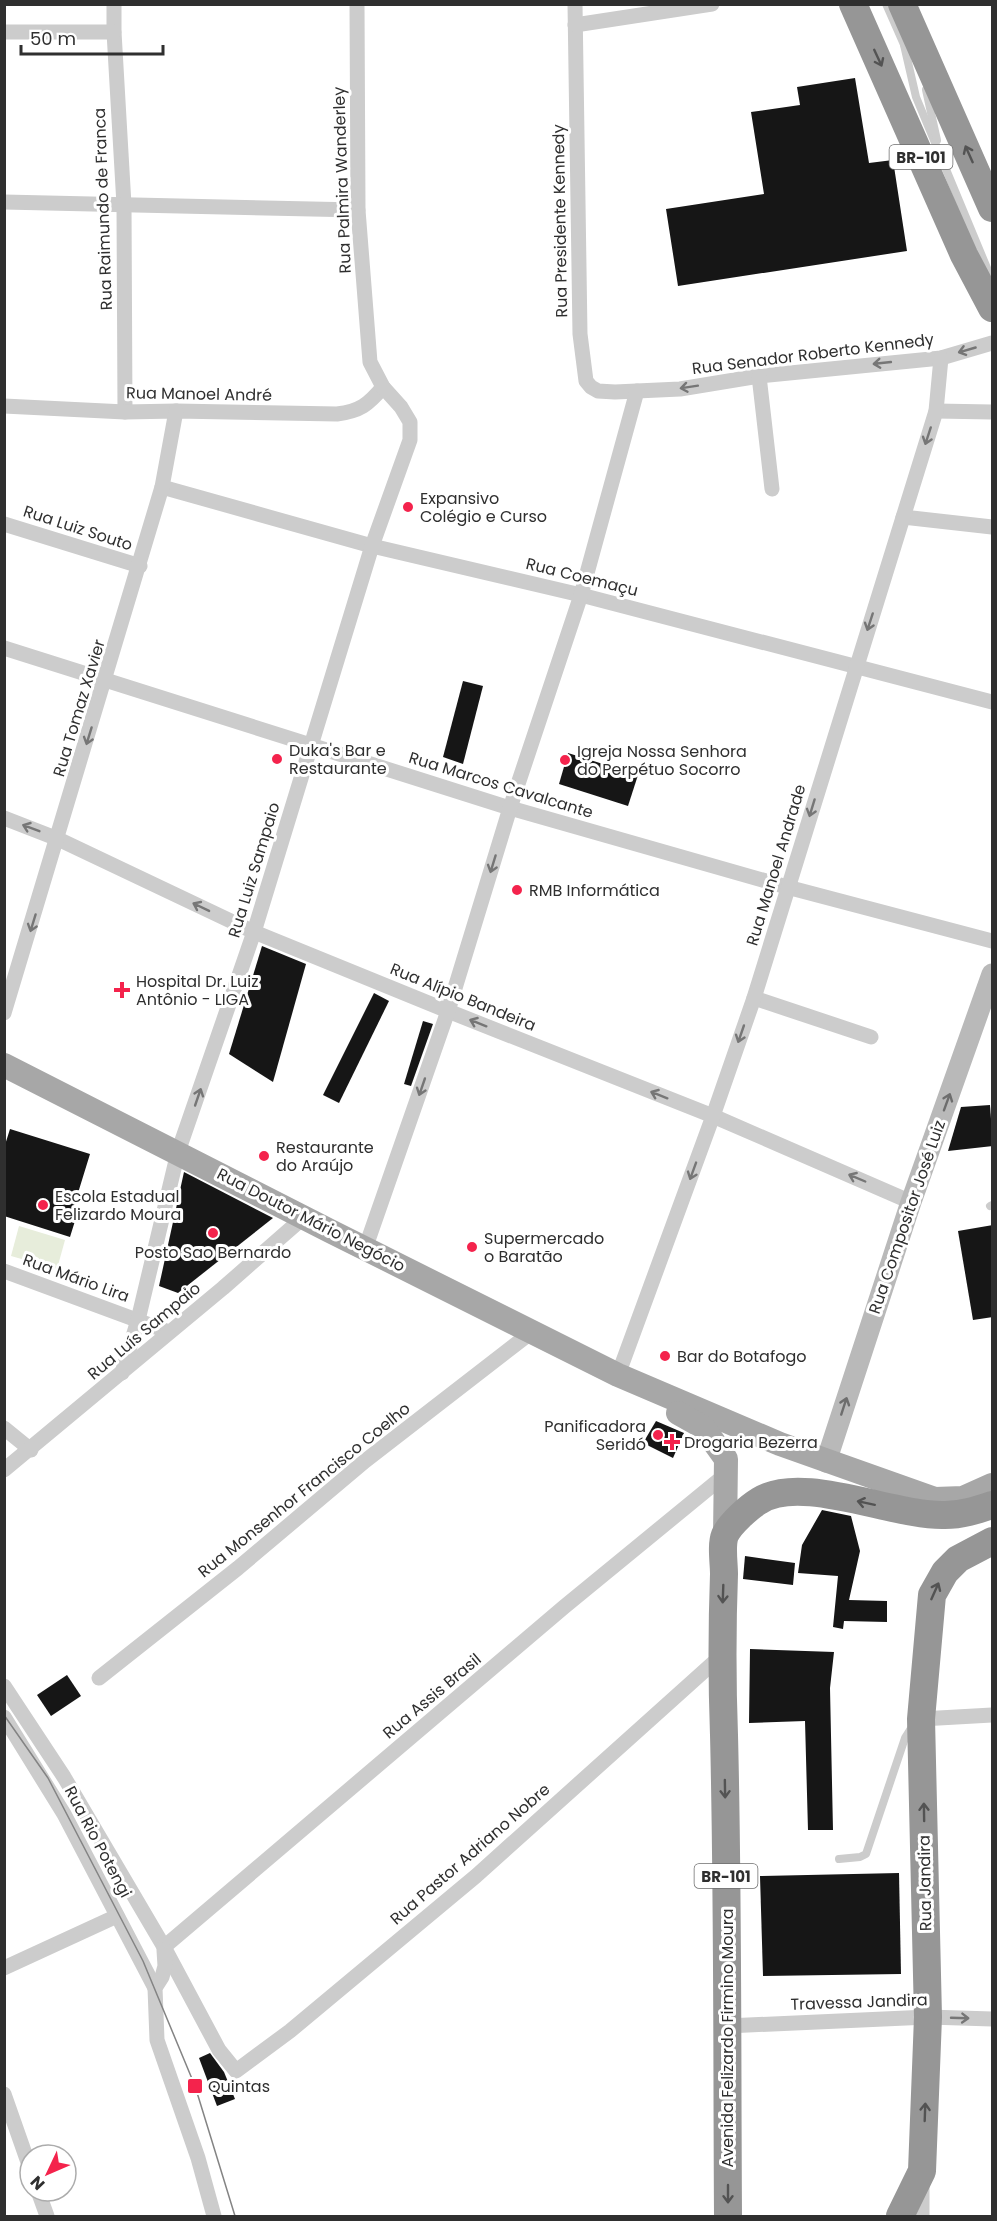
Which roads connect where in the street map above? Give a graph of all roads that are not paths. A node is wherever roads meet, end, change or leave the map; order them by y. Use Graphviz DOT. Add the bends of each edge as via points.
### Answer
graph roads {
  1 [pos="114,4"];
  2 [pos="357,4"];
  3 [pos="575,4"];
  4 [pos="712,4"];
  5 [pos="853,4"];
  6 [pos="886,4"];
  7 [pos="902,4"];
  8 [pos="575,25"];
  9 [pos="4,32"];
  10 [pos="114,32"];
  11 [pos="904,45"];
  12 [pos="941,159"];
  13 [pos="4,202"];
  14 [pos="124,205"];
  15 [pos="993,208"];
  16 [pos="358,210"];
  17 [pos="978,245"];
  18 [pos="993,265"];
  19 [pos="993,280"];
  20 [pos="993,308"];
  21 [pos="993,343"];
  22 [pos="941,358"];
  23 [pos="759,376"];
  24 [pos="383,387"];
  25 [pos="637,391"];
  26 [pos="4,406"];
  27 [pos="176,411"];
  28 [pos="936,411"];
  29 [pos="125,412"];
  30 [pos="993,412"];
  31 [pos="162,487"];
  32 [pos="772,489"];
  33 [pos="903,517"];
  34 [pos="4,524"];
  35 [pos="993,527"];
  36 [pos="372,546"];
  37 [pos="140,566"];
  38 [pos="581,595"];
  39 [pos="4,648"];
  40 [pos="856,665"];
  41 [pos="106,680"];
  42 [pos="993,702"];
  43 [pos="311,745"];
  44 [pos="510,808"];
  45 [pos="4,818"];
  46 [pos="58,838"];
  47 [pos="787,887"];
  48 [pos="254,932"];
  49 [pos="993,941"];
  50 [pos="993,974"];
  51 [pos="754,998"];
  52 [pos="448,1011"];
  53 [pos="4,1013"];
  54 [pos="871,1037"];
  55 [pos="4,1065"];
  56 [pos="713,1116"];
  57 [pos="178,1152"];
  58 [pos="911,1202"];
  59 [pos="304,1216"];
  60 [pos="365,1249"];
  61 [pos="4,1271"];
  62 [pos="138,1320"];
  63 [pos="533,1331"];
  64 [pos="169,1332"];
  65 [pos="122,1373"];
  66 [pos="618,1375"];
  67 [pos="4,1428"];
  68 [pos="31,1450"];
  69 [pos="826,1462"];
  70 [pos="4,1470"];
  71 [pos="725,1475"];
  72 [pos="993,1485"];
  73 [pos="986,1505"];
  74 [pos="725,1536"];
  75 [pos="993,1541"];
  76 [pos="722,1655"];
  77 [pos="99,1678"];
  78 [pos="4,1686"];
  79 [pos="993,1715"];
  80 [pos="4,1717"];
  81 [pos="921,1719"];
  82 [pos="839,1859"];
  83 [pos="117,1916"];
  84 [pos="164,1947"];
  85 [pos="4,1968"];
  86 [pos="155,1988"];
  87 [pos="928,2017"];
  88 [pos="993,2019"];
  89 [pos="727,2026"];
  90 [pos="235,2071"];
  91 [pos="4,2094"];
  92 [pos="21,2143"];
  93 [pos="922,2170"];
  94 [pos="214,2217"];
  95 [pos="728,2217"];
  96 [pos="900,2217"];
  97 [pos="922,2217"];
  1 -- 10 [label="street, Rua Raimundo de Franca"];
  2 -- 16 [label="street, Rua Palmira Wanderley"];
  3 -- 8 [label="street, Rua Presidente Kennedy"];
  4 -- 8 [label="street"];
  5 -- 20 [label="highway, BR-101, one-way" via="964,255"];
  6 -- 11 [label="lane"];
  15 -- 7 [label="highway, BR-101, one-way"];
  8 -- 25 [label="street, Rua Presidente Kennedy" via="580,334 586,381 598,391"];
  9 -- 10 [label="street"];
  10 -- 14 [label="street, Rua Raimundo de Franca"];
  11 -- 12 [label="lane" via="916,97"];
  11 -- 12 [label="lane" via="927,92"];
  12 -- 17 [label="lane"];
  13 -- 14 [label="street"];
  14 -- 16 [label="street"];
  14 -- 29 [label="street, Rua Raimundo de Franca"];
  16 -- 24 [label="street, Rua Palmira Wanderley" via="370,362"];
  17 -- 18 [label="lane"];
  17 -- 19 [label="lane"];
  21 -- 22 [label="street, Rua Senador Roberto Kennedy, one-way"];
  22 -- 23 [label="street, Rua Senador Roberto Kennedy, one-way"];
  22 -- 28 [label="street, Rua Manoel Andrade"];
  23 -- 25 [label="street, Rua Senador Roberto Kennedy, one-way" via="680,389"];
  23 -- 32 [label="street"];
  24 -- 27 [label="street, Rua Manoel André" via="370,403 337,414"];
  24 -- 36 [label="street, Rua Luiz Sampaio" via="410,422 410,440"];
  25 -- 38 [label="street"];
  26 -- 29 [label="street, Rua Manoel André"];
  27 -- 29 [label="street, Rua Manoel André"];
  27 -- 31 [label="street, Rua Tomaz Xavier"];
  28 -- 30 [label="street"];
  28 -- 33 [label="street, Rua Manoel Andrade, one-way"];
  31 -- 36 [label="street, Rua Coemaçu"];
  31 -- 37 [label="street, Rua Tomaz Xavier"];
  33 -- 35 [label="street"];
  33 -- 40 [label="street, Rua Manoel Andrade, one-way"];
  34 -- 37 [label="street, Rua Luiz Souto"];
  36 -- 38 [label="street, Rua Coemaçu"];
  36 -- 43 [label="street, Rua Luiz Sampaio"];
  37 -- 41 [label="street, Rua Tomaz Xavier"];
  38 -- 40 [label="street, Rua Coemaçu"];
  38 -- 44 [label="street"];
  39 -- 41 [label="street, Rua Marcos Cavalcante"];
  40 -- 42 [label="street, Rua Coemaçu"];
  40 -- 47 [label="street, Rua Manoel Andrade, one-way"];
  41 -- 43 [label="street, Rua Marcos Cavalcante"];
  41 -- 46 [label="street, Rua Tomaz Xavier, one-way"];
  43 -- 44 [label="street, Rua Marcos Cavalcante"];
  43 -- 48 [label="street, Rua Luiz Sampaio"];
  44 -- 47 [label="street, Rua Marcos Cavalcante"];
  44 -- 52 [label="street, one-way"];
  46 -- 45 [label="street, Rua Alípio Bandeira, one-way"];
  48 -- 46 [label="street, Rua Alípio Bandeira, one-way"];
  46 -- 53 [label="street, Rua Tomaz Xavier, one-way"];
  47 -- 49 [label="street, Rua Marcos Cavalcante"];
  47 -- 51 [label="street, Rua Manoel Andrade"];
  48 -- 52 [label="street, Rua Alípio Bandeira"];
  57 -- 48 [label="street, Rua Luiz Sampaio, one-way"];
  58 -- 50 [label="street, Rua Compositor José Luiz, one-way"];
  51 -- 54 [label="street"];
  51 -- 56 [label="street, Rua Manoel Andrade, one-way"];
  56 -- 52 [label="street, Rua Alípio Bandeira, one-way"];
  52 -- 60 [label="street, one-way"];
  55 -- 57 [label="main road, Rua Doutor Mário Negócio"];
  58 -- 56 [label="street, Rua Alípio Bandeira, one-way"];
  56 -- 66 [label="street, Rua Manoel Andrade, one-way"];
  57 -- 59 [label="main road, Rua Doutor Mário Negócio"];
  57 -- 62 [label="street, Rua Luiz Sampaio"];
  69 -- 58 [label="street, Rua Compositor José Luiz, one-way"];
  59 -- 60 [label="main road, Rua Doutor Mário Negócio"];
  59 -- 64 [label="street, Rua Luís Sampaio"];
  60 -- 63 [label="main road, Rua Doutor Mário Negócio"];
  61 -- 62 [label="street, Rua Mário Lira"];
  62 -- 64 [label="street, Rua Mário Lira"];
  62 -- 65 [label="street, Rua Luiz Sampaio"];
  63 -- 66 [label="main road, Rua Doutor Mário Negócio"];
  63 -- 77 [label="street, Rua Monsenhor Francisco Coelho" via="365,1461"];
  64 -- 65 [label="street, Rua Luís Sampaio"];
  65 -- 68 [label="street, Rua Luís Sampaio"];
  66 -- 69 [label="main road, Rua Doutor Mário Negócio"];
  66 -- 71 [label="main road, Rua Doutor Mário Negócio" via="703,1427 726,1459"];
  67 -- 68 [label="street"];
  68 -- 70 [label="street, Rua Luís Sampaio"];
  69 -- 72 [label="main road, Rua Doutor Mário Negócio" via="935,1499 963,1498"];
  71 -- 74 [label="main road, Rua Doutor Mário Negócio"];
  71 -- 84 [label="street, Rua Assis Brasil"];
  73 -- 74 [label="highway, one-way" via="945,1515 924,1514 834,1495 787,1492 761,1499 741,1515"];
  74 -- 76 [label="highway, Avenida Felizardo Firmino Moura / BR-101, one-way"];
  81 -- 75 [label="highway, Rua Jandira, one-way" via="932,1595 945,1572 958,1560"];
  76 -- 89 [label="highway, Avenida Felizardo Firmino Moura / BR-101, one-way"];
  76 -- 90 [label="street, Rua Pastor Adriano Nobre" via="476,1876 290,2031"];
  78 -- 84 [label="street, Rua Rio Potengi" via="64,1777"];
  79 -- 81 [label="street"];
  80 -- 83 [label="street, Rua Rio Potengi" via="64,1814"];
  81 -- 82 [label="lane" via="914,1722 905,1738 866,1854"];
  87 -- 81 [label="highway, Rua Jandira, one-way"];
  83 -- 85 [label="street"];
  83 -- 86 [label="street, Rua Rio Potengi"];
  84 -- 86 [label="street, Rua Rio Potengi" via="165,1966"];
  84 -- 90 [label="street, Rua Rio Potengi" via="219,2050"];
  86 -- 94 [label="street, Rua Rio Potengi" via="159,2050 198,2158"];
  87 -- 88 [label="street, Travessa Jandira, one-way"];
  87 -- 89 [label="street, Travessa Jandira"];
  93 -- 87 [label="highway, Rua Jandira, one-way"];
  89 -- 95 [label="highway, Avenida Felizardo Firmino Moura / BR-101, one-way"];
  91 -- 92 [label="street"];
  93 -- 96 [label="highway"];
  93 -- 97 [label="street, Rua Jandira"];
}
